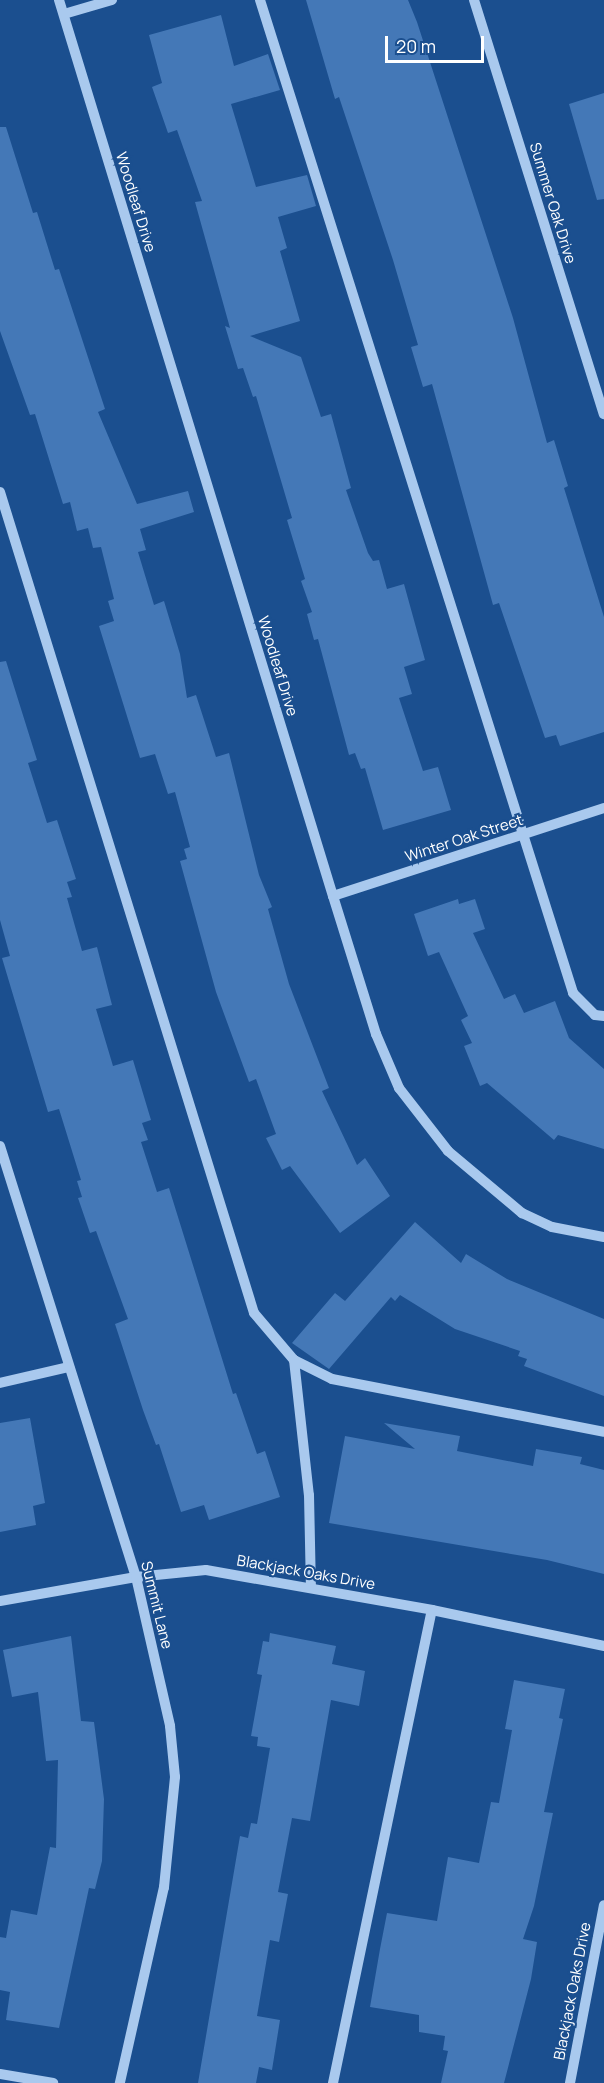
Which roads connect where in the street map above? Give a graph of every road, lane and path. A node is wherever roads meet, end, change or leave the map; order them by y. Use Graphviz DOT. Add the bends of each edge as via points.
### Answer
graph roads {
  1 [pos="59,0"];
  2 [pos="112,0"];
  3 [pos="260,0"];
  4 [pos="474,0"];
  5 [pos="64,14"];
  6 [pos="604,414"];
  7 [pos="0,492"];
  8 [pos="604,808"];
  9 [pos="525,835"];
  10 [pos="333,896"];
  11 [pos="604,1016"];
  12 [pos="1,1152"];
  13 [pos="604,1237"];
  14 [pos="294,1360"];
  15 [pos="69,1367"];
  16 [pos="0,1383"];
  17 [pos="604,1432"];
  18 [pos="136,1577"];
  19 [pos="310,1587"];
  20 [pos="0,1601"];
  21 [pos="432,1610"];
  22 [pos="604,1646"];
  23 [pos="604,1905"];
  24 [pos="0,2074"];
  25 [pos="52,2083"];
  26 [pos="120,2083"];
  27 [pos="333,2083"];
  28 [pos="570,2083"];
  1 -- 5 [label="street, Woodleaf Drive"];
  2 -- 5 [label="street"];
  3 -- 9 [label="street"];
  4 -- 6 [label="street, Summer Oak Drive"];
  5 -- 10 [label="street, Woodleaf Drive"];
  7 -- 14 [label="street" via="254,1313"];
  8 -- 9 [label="street, Winter Oak Street"];
  9 -- 10 [label="street, Winter Oak Street"];
  9 -- 11 [label="street" via="573,993 595,1015"];
  10 -- 13 [label="street, Woodleaf Drive" via="376,1034 399,1088 448,1151 522,1213 552,1227"];
  12 -- 15 [label="street, Summit Lane"];
  14 -- 17 [label="street" via="332,1379"];
  14 -- 19 [label="street" via="309,1495"];
  15 -- 16 [label="street"];
  15 -- 18 [label="street, Summit Lane"];
  18 -- 19 [label="street, Blackjack Oaks Drive" via="206,1570"];
  18 -- 20 [label="street, Blackjack Oaks Drive"];
  18 -- 26 [label="street, Summit Lane" via="170,1726 175,1777 164,1887"];
  19 -- 21 [label="street, Blackjack Oaks Drive"];
  21 -- 22 [label="street, Blackjack Oaks Drive"];
  21 -- 27 [label="street"];
  23 -- 28 [label="street, Blackjack Oaks Drive"];
  24 -- 25 [label="street"];
}
